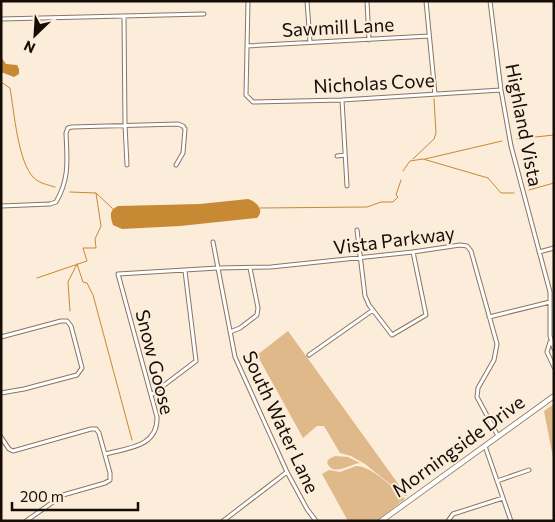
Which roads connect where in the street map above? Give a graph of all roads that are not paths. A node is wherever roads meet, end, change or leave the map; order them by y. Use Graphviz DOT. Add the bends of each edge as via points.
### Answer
graph roads {
  1 [pos="248,1"];
  2 [pos="307,1"];
  3 [pos="367,1"];
  4 [pos="426,1"];
  5 [pos="490,1"];
  6 [pos="204,14"];
  7 [pos="124,16"];
  8 [pos="1,19"];
  9 [pos="429,36"];
  10 [pos="369,40"];
  11 [pos="310,42"];
  12 [pos="248,46"];
  13 [pos="501,90"];
  14 [pos="434,94"];
  15 [pos="342,100"];
  16 [pos="125,125"];
  17 [pos="345,155"];
  18 [pos="337,156"];
  19 [pos="127,165"];
  20 [pos="176,165"];
  21 [pos="347,186"];
  22 [pos="1,206"];
  23 [pos="357,230"];
  24 [pos="213,242"];
  25 [pos="554,248"];
  26 [pos="413,252"];
  27 [pos="539,252"];
  28 [pos="359,258"];
  29 [pos="218,268"];
  30 [pos="250,268"];
  31 [pos="185,271"];
  32 [pos="118,274"];
  33 [pos="550,302"];
  34 [pos="373,310"];
  35 [pos="489,317"];
  36 [pos="552,330"];
  37 [pos="230,332"];
  38 [pos="1,337"];
  39 [pos="550,341"];
  40 [pos="554,349"];
  41 [pos="309,355"];
  42 [pos="554,367"];
  43 [pos="1,393"];
  44 [pos="151,395"];
  45 [pos="554,396"];
  46 [pos="499,436"];
  47 [pos="1,437"];
  48 [pos="485,446"];
  49 [pos="105,454"];
  50 [pos="529,470"];
  51 [pos="287,472"];
  52 [pos="497,481"];
  53 [pos="503,498"];
  54 [pos="389,515"];
  55 [pos="392,520"];
  56 [pos="448,520"];
  57 [pos="26,521"];
  58 [pos="223,521"];
  59 [pos="316,521"];
  60 [pos="381,521"];
  61 [pos="510,521"];
  1 -- 12 [label="street"];
  2 -- 11 [label="street"];
  3 -- 10 [label="street"];
  4 -- 9 [label="street"];
  5 -- 13 [label="street, Highland Vista"];
  6 -- 7 [label="street"];
  7 -- 8 [label="street"];
  7 -- 16 [label="street"];
  9 -- 10 [label="street, Sawmill Lane"];
  9 -- 14 [label="street"];
  10 -- 11 [label="street, Sawmill Lane"];
  11 -- 12 [label="street, Sawmill Lane"];
  12 -- 15 [label="street, Nicholas Cove" via="246,95 250,100"];
  13 -- 14 [label="street, Nicholas Cove"];
  13 -- 27 [label="street, Highland Vista" via="514,162"];
  14 -- 15 [label="street, Nicholas Cove"];
  15 -- 17 [label="street"];
  16 -- 19 [label="street"];
  16 -- 20 [label="street" via="183,126 183,153"];
  16 -- 22 [label="street" via="68,128 67,174 56,202"];
  17 -- 18 [label="street"];
  17 -- 21 [label="street"];
  23 -- 28 [label="street"];
  24 -- 29 [label="street, South Water Lane"];
  25 -- 27 [label="street"];
  26 -- 28 [label="street, Vista Parkway"];
  26 -- 34 [label="street" via="426,315 392,335"];
  26 -- 35 [label="street, Vista Parkway" via="467,246"];
  27 -- 33 [label="street, Highland Vista"];
  28 -- 30 [label="street, Vista Parkway"];
  28 -- 34 [label="street" via="365,296"];
  29 -- 30 [label="street, Vista Parkway"];
  29 -- 31 [label="street, Vista Parkway"];
  29 -- 37 [label="street, South Water Lane"];
  30 -- 37 [label="street" via="257,315"];
  31 -- 32 [label="street, Vista Parkway"];
  31 -- 44 [label="street" via="196,361"];
  32 -- 44 [label="street, Snow Goose"];
  33 -- 35 [label="street"];
  33 -- 36 [label="street, Highland Vista"];
  34 -- 41 [label="street"];
  35 -- 46 [label="street, Vista Parkway" via="497,349 478,388 477,398"];
  36 -- 39 [label="street, Highland Vista"];
  37 -- 51 [label="street, South Water Lane" via="234,357"];
  38 -- 43 [label="street" via="68,321 81,364 81,371 77,374"];
  39 -- 40 [label="street, Highland Vista"];
  39 -- 42 [label="street, Highland Vista" via="547,352"];
  44 -- 49 [label="street, Snow Goose" via="157,417 154,434 138,445"];
  45 -- 46 [label="street, Morningside Drive"];
  46 -- 48 [label="street, Morningside Drive"];
  47 -- 49 [label="street" via="11,450 18,450 96,429"];
  48 -- 52 [label="street"];
  48 -- 54 [label="street, Morningside Drive"];
  49 -- 57 [label="street" via="110,480 63,495"];
  50 -- 52 [label="street"];
  51 -- 58 [label="street"];
  51 -- 59 [label="street, South Water Lane"];
  52 -- 53 [label="street"];
  53 -- 56 [label="street" via="453,514"];
  53 -- 61 [label="street"];
  54 -- 55 [label="street"];
  54 -- 60 [label="street, Morningside Drive"];
}
